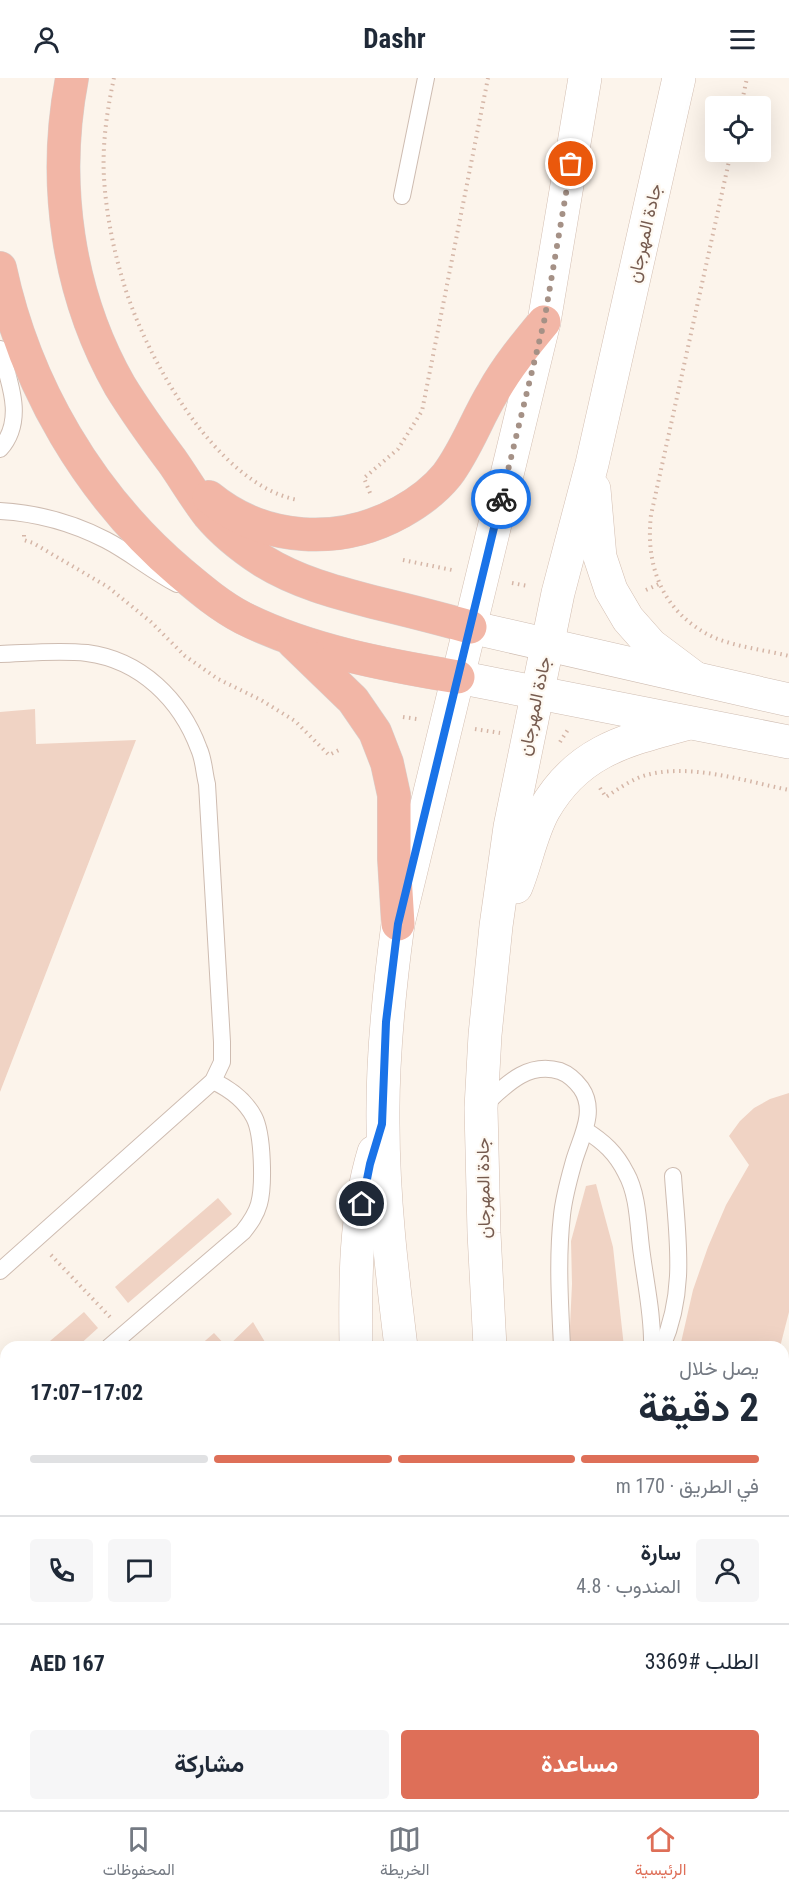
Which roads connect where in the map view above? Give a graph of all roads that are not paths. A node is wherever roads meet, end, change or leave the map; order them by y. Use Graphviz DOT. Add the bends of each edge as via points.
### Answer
graph roads {
  1 [pos="72,78"];
  2 [pos="426,78"];
  3 [pos="679,78"];
  4 [pos="579,84"];
  5 [pos="402,196"];
  6 [pos="0,270"];
  7 [pos="544,322"];
  8 [pos="0,349"];
  9 [pos="0,449"];
  10 [pos="592,464"];
  11 [pos="182,476"];
  12 [pos="0,511"];
  13 [pos="208,595"];
  14 [pos="470,627"];
  15 [pos="290,638"];
  16 [pos="547,644"];
  17 [pos="0,654"];
  18 [pos="458,677"];
  19 [pos="694,678"];
  20 [pos="536,693"];
  21 [pos="789,700"];
  22 [pos="689,723"];
  23 [pos="789,742"];
  24 [pos="398,924"];
  25 [pos="496,926"];
  26 [pos="213,1081"];
  27 [pos="481,1108"];
  28 [pos="382,1124"];
  29 [pos="585,1130"];
  30 [pos="673,1176"];
  31 [pos="0,1271"];
  32 [pos="116,1341"];
  33 [pos="356,1341"];
  34 [pos="400,1341"];
  35 [pos="490,1341"];
  36 [pos="562,1341"];
  37 [pos="651,1341"];
  38 [pos="664,1341"];
  1 -- 11 [label="highway" via="62,167 66,224 77,280 95,334 120,385"];
  2 -- 5 [label="lane"];
  3 -- 10 [label="main road, جادة المهرجان"];
  4 -- 7 [label="main road"];
  6 -- 13 [label="highway" via="35,378 91,475 126,519"];
  7 -- 11 [label="highway" via="492,393 468,444 445,477 416,504 383,522 347,533 312,536 277,531 244,519"];
  7 -- 14 [label="main road"];
  8 -- 9 [label="lane" via="15,406 12,426"];
  10 -- 16 [label="main road, جادة المهرجان"];
  10 -- 19 [label="main road" via="600,557 611,590 628,619 651,645"];
  11 -- 14 [label="highway" via="208,514 232,539 297,579"];
  12 -- 13 [label="lane" via="80,528 156,573"];
  13 -- 15 [label="highway" via="242,618"];
  14 -- 16 [label="main road"];
  14 -- 18 [label="main road"];
  15 -- 18 [label="highway" via="414,670"];
  15 -- 24 [label="highway" via="353,700 375,732 387,763 394,795"];
  16 -- 19 [label="main road"];
  16 -- 20 [label="main road, جادة المهرجان"];
  17 -- 26 [label="lane" via="79,653 114,660 138,671 165,692 186,719 200,751 207,784 222,1042 222,1062"];
  18 -- 20 [label="main road"];
  18 -- 24 [label="main road"];
  19 -- 21 [label="main road"];
  20 -- 22 [label="main road"];
  20 -- 25 [label="main road, جادة المهرجان"];
  22 -- 23 [label="main road"];
  22 -- 25 [label="main road" via="609,747 561,785 544,811 522,874"];
  24 -- 28 [label="main road" via="386,1022"];
  25 -- 27 [label="main road, جادة المهرجان"];
  26 -- 31 [label="lane"];
  26 -- 32 [label="lane" via="230,1089 254,1117 260,1135 259,1205 243,1232"];
  27 -- 29 [label="lane" via="514,1078 530,1070 562,1071 576,1081 585,1095"];
  27 -- 35 [label="main road, جادة المهرجان"];
  28 -- 33 [label="main road" via="362,1204 357,1246"];
  28 -- 34 [label="main road" via="391,1269"];
  29 -- 36 [label="lane" via="562,1211"];
  29 -- 37 [label="lane" via="618,1157 628,1176 636,1207"];
  30 -- 38 [label="lane" via="680,1272 675,1307"];
}
